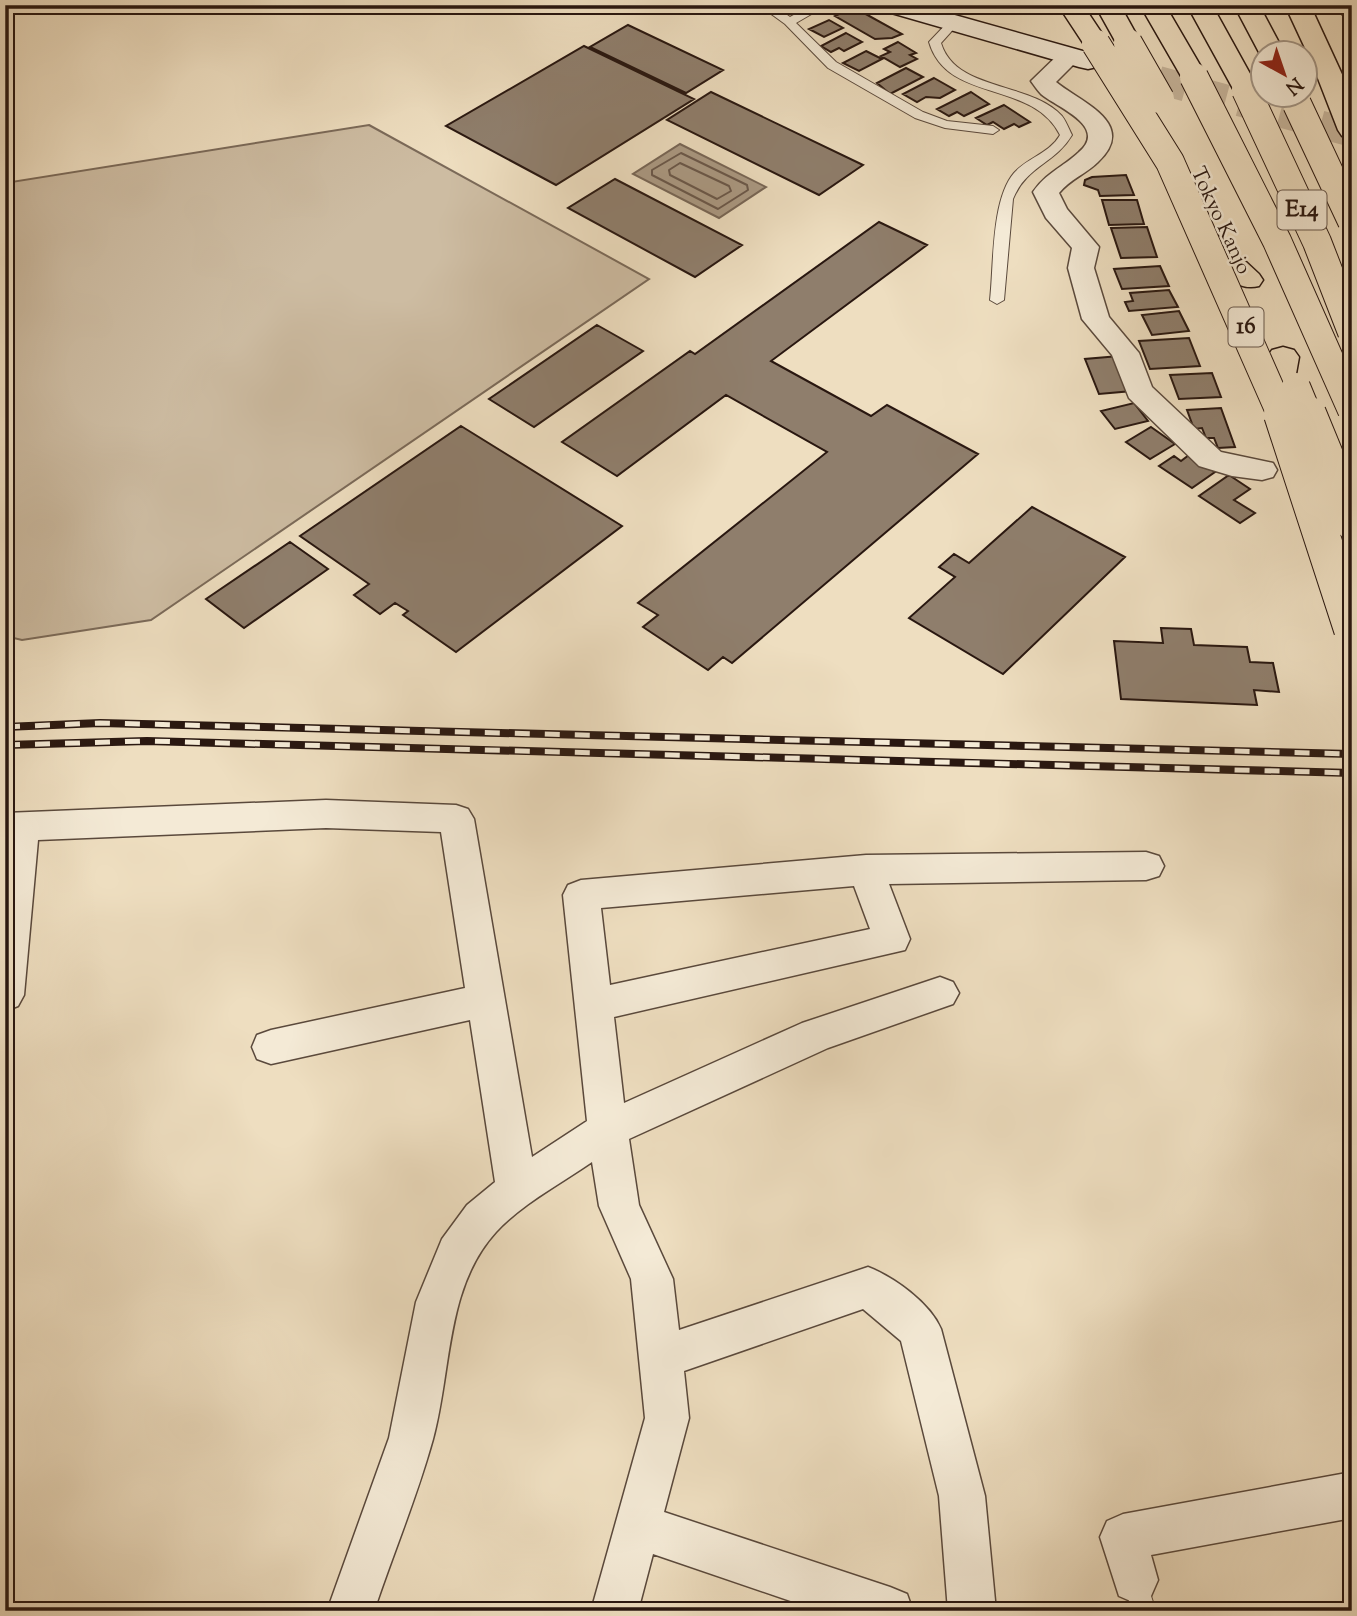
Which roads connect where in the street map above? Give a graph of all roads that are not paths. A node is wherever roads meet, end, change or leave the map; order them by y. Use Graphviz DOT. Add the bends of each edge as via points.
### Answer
graph roads {
  1 [pos="765,5"];
  2 [pos="821,5"];
  3 [pos="890,5"];
  4 [pos="1070,5"];
  5 [pos="1107,5"];
  6 [pos="1152,5"];
  7 [pos="1199,5"];
  8 [pos="1245,5"];
  9 [pos="1297,5"];
  10 [pos="1349,5"];
  11 [pos="1352,10"];
  12 [pos="789,22"];
  13 [pos="953,23"];
  14 [pos="1263,38"];
  15 [pos="1085,54"];
  16 [pos="1299,108"];
  17 [pos="1348,120"];
  18 [pos="993,130"];
  19 [pos="1352,221"];
  20 [pos="1208,242"];
  21 [pos="1248,280"];
  22 [pos="997,300"];
  23 [pos="1352,332"];
  24 [pos="1283,357"];
  25 [pos="1276,396"];
  26 [pos="1352,410"];
  27 [pos="1262,470"];
  28 [pos="1352,521"];
  29 [pos="1352,629"];
  30 [pos="14,826"];
  31 [pos="1146,866"];
  32 [pos="866,870"];
  33 [pos="940,993"];
  34 [pos="5,995"];
  35 [pos="486,1000"];
  36 [pos="594,1005"];
  37 [pos="271,1047"];
  38 [pos="608,1129"];
  39 [pos="517,1190"];
  40 [pos="662,1357"];
  41 [pos="1352,1495"];
  42 [pos="637,1526"];
  43 [pos="1139,1595"];
  44 [pos="350,1611"];
  45 [pos="614,1611"];
  46 [pos="890,1611"];
  47 [pos="972,1611"];
  1 -- 12 [label="lane"];
  2 -- 12 [label="lane"];
  3 -- 13 [label="street"];
  4 -- 15 [label="highway"];
  5 -- 21 [label="highway, Tokyo Kanjo / 16, bridge" via="1166,110"];
  6 -- 26 [label="highway, bridge" via="1265,212"];
  7 -- 23 [label="highway, E14, bridge" via="1300,204"];
  8 -- 14 [label="highway"];
  9 -- 17 [label="highway"];
  10 -- 11 [label="highway"];
  12 -- 18 [label="lane" via="832,65 919,115 944,124"];
  13 -- 15 [label="street"];
  13 -- 22 [label="lane" via="935,42 934,51 942,61 972,79 1047,110 1059,119 1066,135 1056,150 1022,171 1010,186"];
  15 -- 20 [label="highway, 16, bridge" via="1170,162"];
  15 -- 27 [label="street" via="1043,81 1047,89 1086,111 1100,136 1096,149 1046,192 1055,212 1086,247 1081,268 1096,318 1125,353 1139,391 1188,440 1210,459"];
  16 -- 19 [label="highway, E14, bridge"];
  20 -- 21 [label="highway"];
  20 -- 25 [label="highway, 16, bridge"];
  21 -- 24 [label="highway, Tokyo Kanjo / 16"];
  24 -- 25 [label="highway, 16"];
  24 -- 28 [label="highway, Tokyo Kanjo / 16, bridge"];
  25 -- 29 [label="highway, 16, bridge"];
  30 -- 34 [label="street"];
  30 -- 35 [label="street" via="326,814 456,819"];
  31 -- 32 [label="street"];
  32 -- 36 [label="street" via="892,939"];
  32 -- 36 [label="street" via="581,895"];
  33 -- 38 [label="street" via="816,1035"];
  35 -- 37 [label="street"];
  35 -- 39 [label="street"];
  36 -- 38 [label="street"];
  38 -- 39 [label="street"];
  38 -- 40 [label="street" via="619,1206 652,1279"];
  39 -- 44 [label="street" via="482,1218 457,1253 437,1302 411,1438"];
  40 -- 42 [label="street" via="667,1418"];
  40 -- 47 [label="street" via="868,1287 920,1329 962,1496"];
  41 -- 43 [label="street" via="1124,1537"];
  42 -- 45 [label="street"];
  42 -- 46 [label="street"];
}
